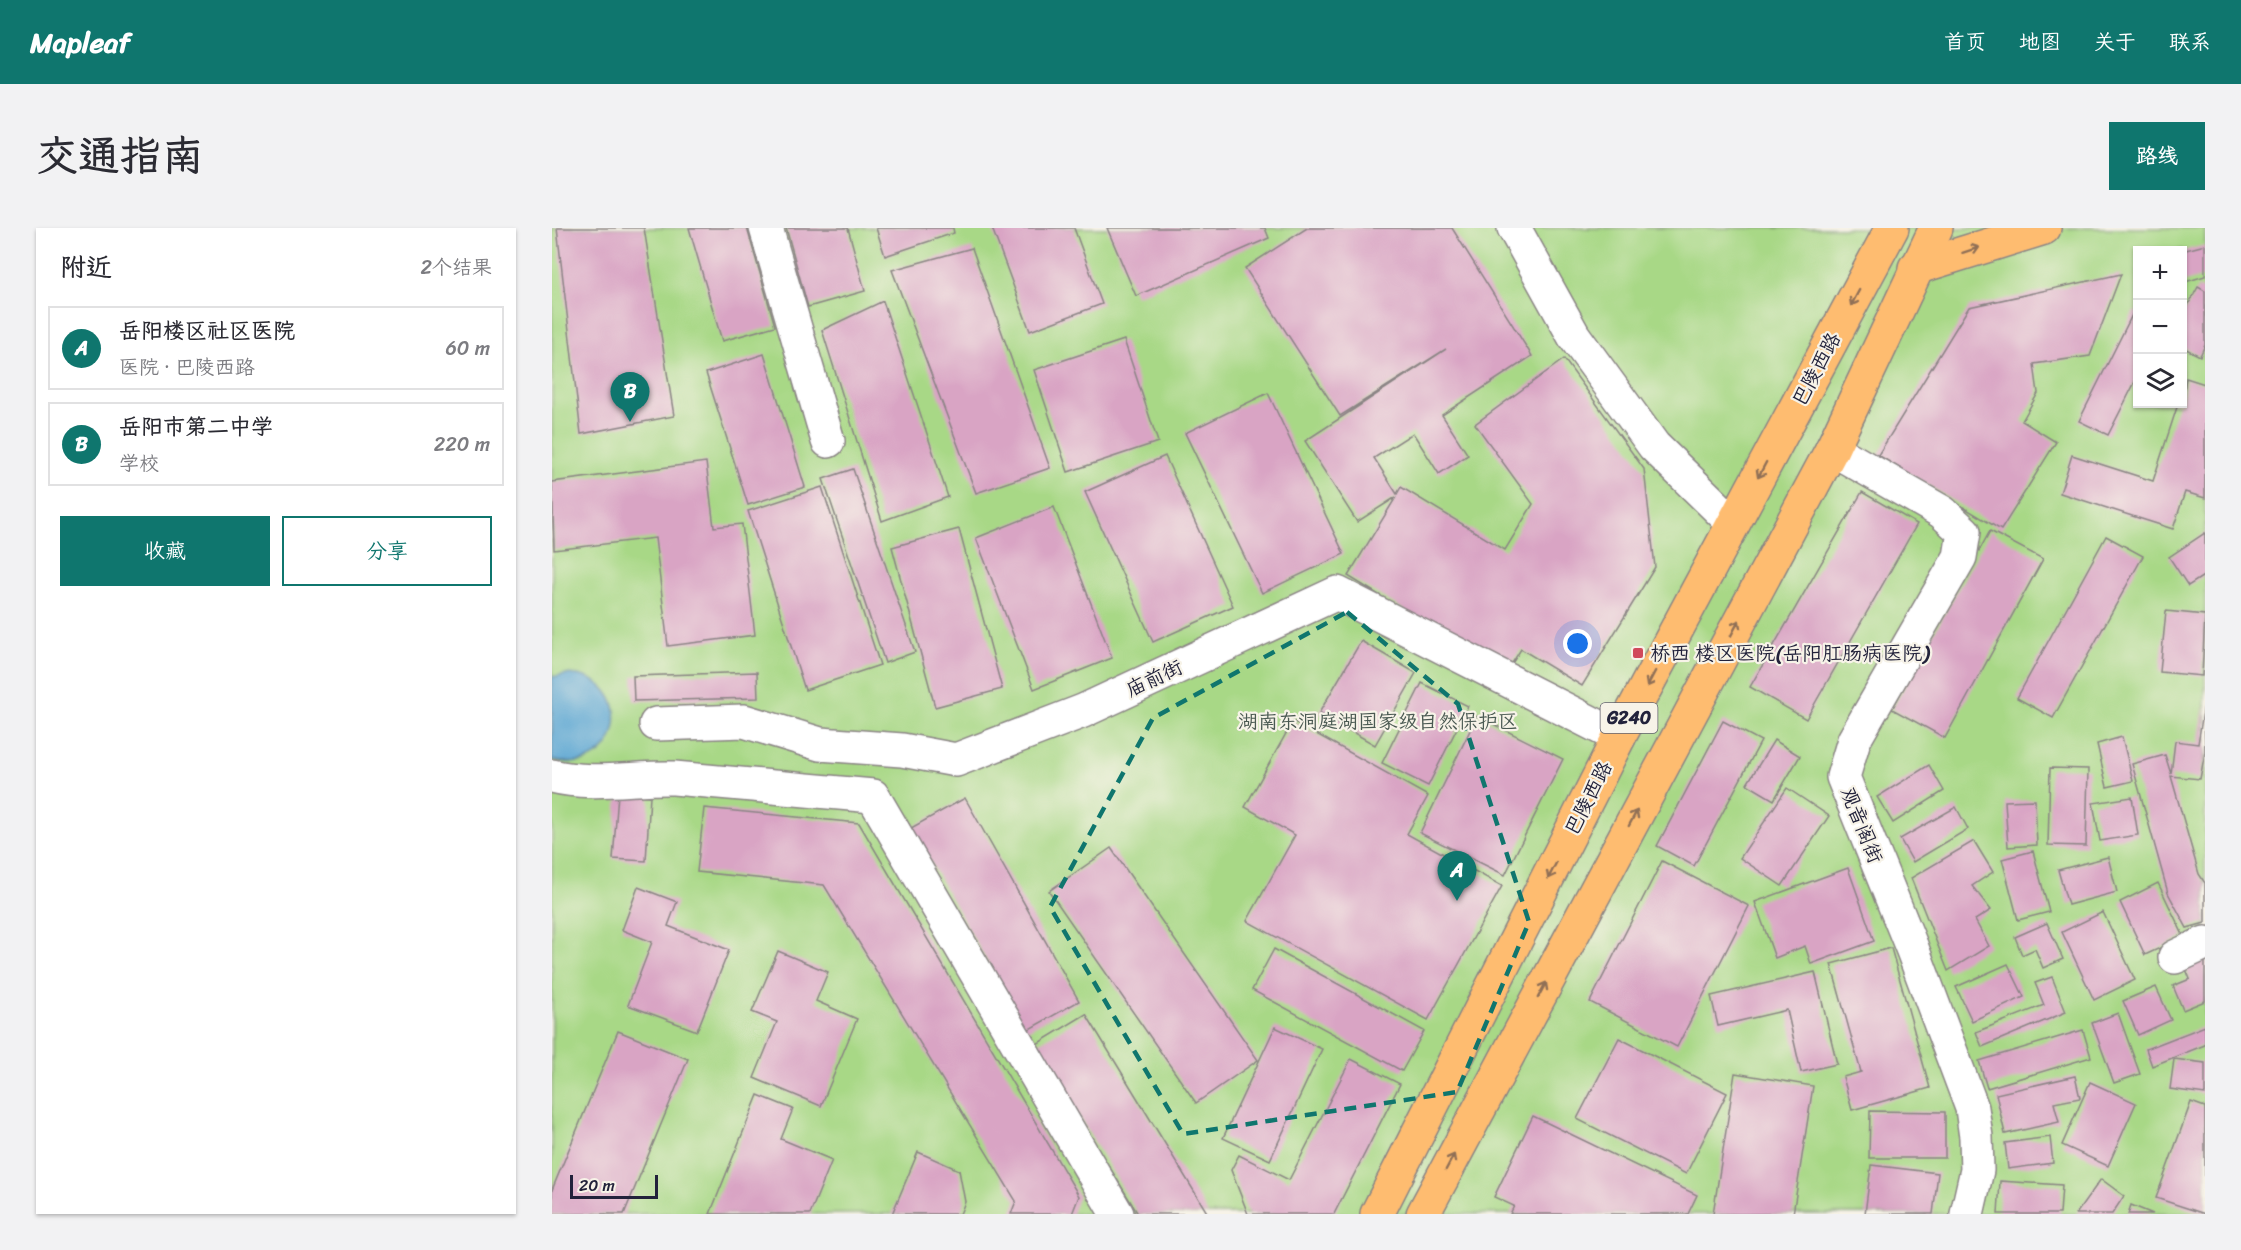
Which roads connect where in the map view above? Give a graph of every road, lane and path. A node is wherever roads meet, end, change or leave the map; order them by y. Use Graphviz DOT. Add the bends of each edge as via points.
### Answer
graph roads {
  1 [pos="766,228"];
  2 [pos="1514,228"];
  3 [pos="1883,228"];
  4 [pos="1892,228"];
  5 [pos="1936,228"];
  6 [pos="2044,228"];
  7 [pos="1875,261"];
  8 [pos="1915,268"];
  9 [pos="828,441"];
  10 [pos="1832,449"];
  11 [pos="1733,524"];
  12 [pos="656,724"];
  13 [pos="1619,737"];
  14 [pos="552,776"];
  15 [pos="2205,943"];
  16 [pos="2175,957"];
  17 [pos="1116,1214"];
  18 [pos="1377,1214"];
  19 [pos="1423,1214"];
  20 [pos="1966,1214"];
  1 -- 9 [label="street"];
  2 -- 11 [label="street" via="1575,336 1654,446"];
  3 -- 7 [label="main road"];
  4 -- 7 [label="main road, 巴陵西路 / G240"];
  5 -- 8 [label="main road, G240"];
  8 -- 6 [label="main road, one-way"];
  7 -- 11 [label="main road, 巴陵西路 / G240, one-way"];
  8 -- 10 [label="main road, G240"];
  19 -- 10 [label="main road, G240, one-way"];
  10 -- 20 [label="street, 观音阁街" via="1941,512 1964,532 1960,557 1854,740 1843,777 1972,1108 1977,1170"];
  11 -- 13 [label="main road, 巴陵西路 / G240, one-way"];
  12 -- 13 [label="street, 庙前街" via="744,721 820,744 902,750 956,760 1083,711 1337,593"];
  13 -- 18 [label="main road, 巴陵西路 / G240, one-way"];
  14 -- 17 [label="street" via="629,781 674,778 873,796"];
  15 -- 16 [label="street"];
}
